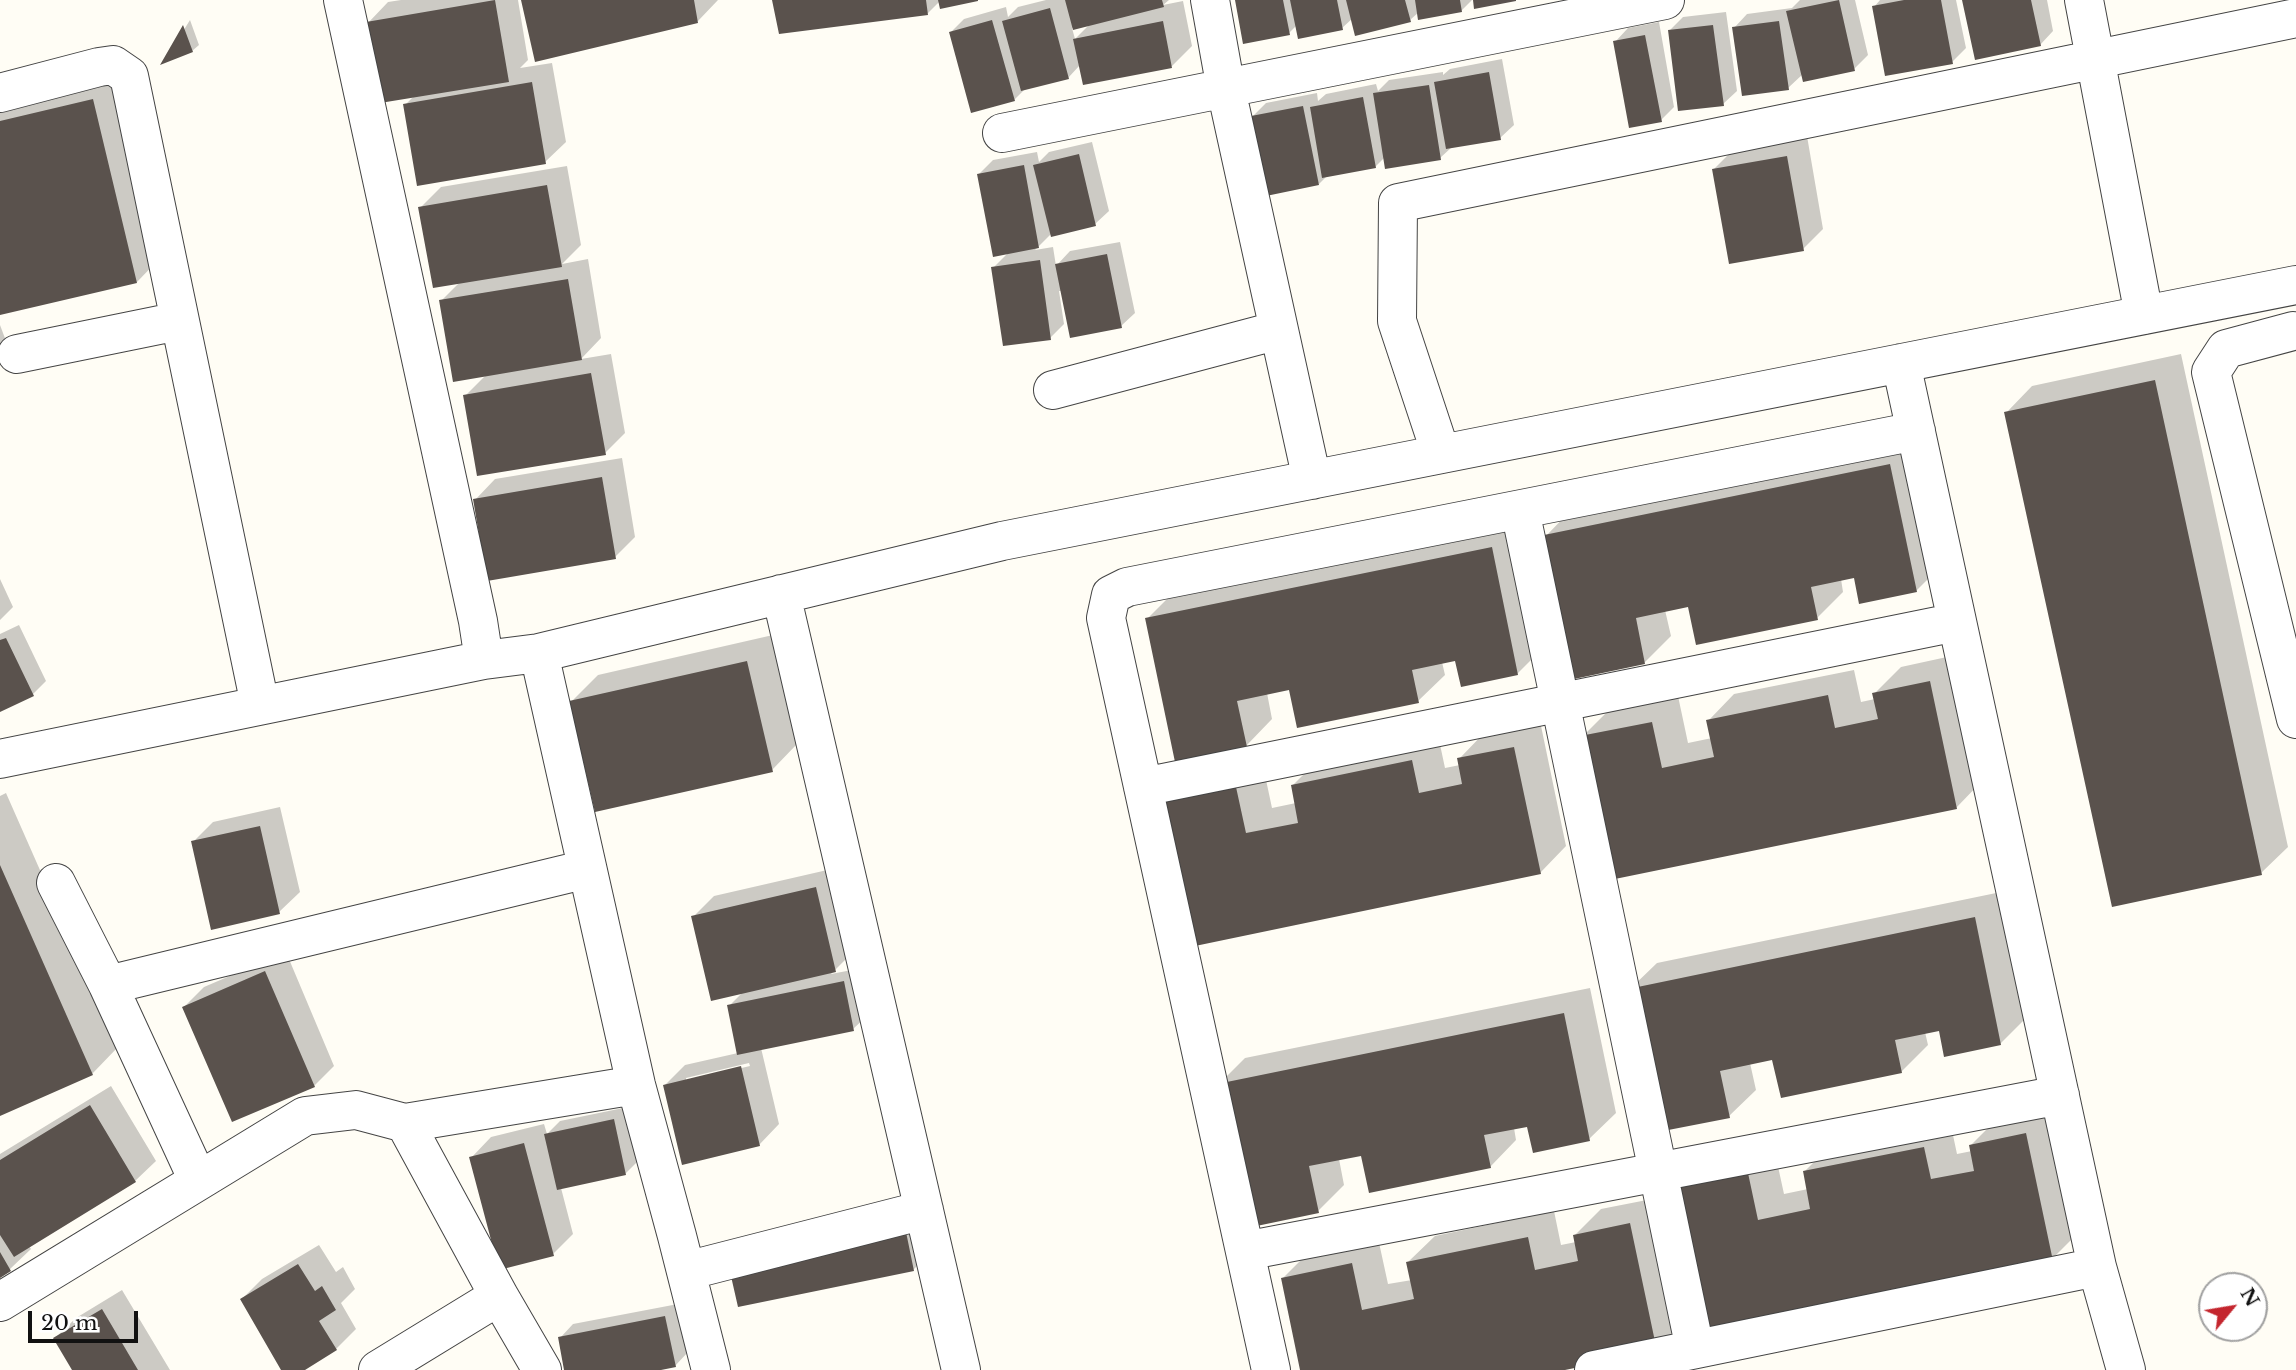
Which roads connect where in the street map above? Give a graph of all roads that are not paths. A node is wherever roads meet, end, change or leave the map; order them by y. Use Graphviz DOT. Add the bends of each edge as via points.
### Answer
graph roads {
  1 [pos="343,0"];
  2 [pos="1210,0"];
  3 [pos="1665,0"];
  4 [pos="2084,0"];
  5 [pos="2296,18"];
  6 [pos="2095,58"];
  7 [pos="1226,89"];
  8 [pos="0,93"];
  9 [pos="1002,133"];
  10 [pos="2290,287"];
  11 [pos="2144,315"];
  12 [pos="179,321"];
  13 [pos="1279,330"];
  14 [pos="2295,337"];
  15 [pos="17,354"];
  16 [pos="1901,363"];
  17 [pos="1053,390"];
  18 [pos="1916,431"];
  19 [pos="1441,454"];
  20 [pos="1312,480"];
  21 [pos="1520,510"];
  22 [pos="781,594"];
  23 [pos="1957,622"];
  24 [pos="539,653"];
  25 [pos="484,660"];
  26 [pos="1560,703"];
  27 [pos="260,705"];
  28 [pos="2296,719"];
  29 [pos="0,760"];
  30 [pos="1143,787"];
  31 [pos="587,869"];
  32 [pos="56,883"];
  33 [pos="108,985"];
  34 [pos="636,1085"];
  35 [pos="2060,1095"];
  36 [pos="405,1123"];
  37 [pos="1658,1172"];
  38 [pos="198,1180"];
  39 [pos="924,1210"];
  40 [pos="1245,1251"];
  41 [pos="2097,1267"];
  42 [pos="686,1271"];
  43 [pos="499,1296"];
  44 [pos="0,1302"];
  45 [pos="1695,1349"];
  46 [pos="378,1370"];
  47 [pos="542,1370"];
  48 [pos="711,1370"];
  49 [pos="961,1370"];
  50 [pos="1271,1370"];
  51 [pos="1594,1370"];
  52 [pos="2126,1370"];
  1 -- 25 [label="street"];
  2 -- 7 [label="street"];
  3 -- 7 [label="street"];
  4 -- 6 [label="street"];
  5 -- 6 [label="street"];
  6 -- 11 [label="street"];
  6 -- 19 [label="street" via="1398,203 1397,321"];
  7 -- 9 [label="street"];
  7 -- 13 [label="street"];
  8 -- 12 [label="street" via="113,65 129,76"];
  10 -- 11 [label="street"];
  10 -- 14 [label="street"];
  11 -- 16 [label="street"];
  12 -- 15 [label="street"];
  12 -- 27 [label="street"];
  13 -- 17 [label="street"];
  13 -- 20 [label="street"];
  14 -- 28 [label="street" via="2226,349 2211,372"];
  16 -- 18 [label="street"];
  16 -- 19 [label="street"];
  18 -- 21 [label="street"];
  18 -- 23 [label="street"];
  19 -- 20 [label="street"];
  20 -- 22 [label="street" via="1002,541"];
  21 -- 26 [label="street"];
  21 -- 30 [label="street" via="1127,587 1111,595 1106,618"];
  22 -- 24 [label="street"];
  22 -- 39 [label="street"];
  23 -- 26 [label="street"];
  23 -- 35 [label="street"];
  24 -- 25 [label="street"];
  24 -- 31 [label="street"];
  25 -- 27 [label="street"];
  26 -- 30 [label="street"];
  26 -- 37 [label="street"];
  27 -- 29 [label="street"];
  30 -- 40 [label="street"];
  31 -- 33 [label="street"];
  31 -- 34 [label="street"];
  32 -- 33 [label="street"];
  33 -- 38 [label="street"];
  34 -- 36 [label="street"];
  34 -- 42 [label="street"];
  35 -- 37 [label="street"];
  35 -- 41 [label="street"];
  36 -- 38 [label="street" via="356,1110 305,1116"];
  36 -- 43 [label="street"];
  37 -- 40 [label="street"];
  37 -- 45 [label="street"];
  38 -- 44 [label="street"];
  39 -- 42 [label="street"];
  39 -- 49 [label="street"];
  40 -- 50 [label="street"];
  41 -- 45 [label="street"];
  41 -- 52 [label="street"];
  42 -- 48 [label="street"];
  43 -- 46 [label="street"];
  43 -- 47 [label="street"];
  45 -- 51 [label="street"];
}
